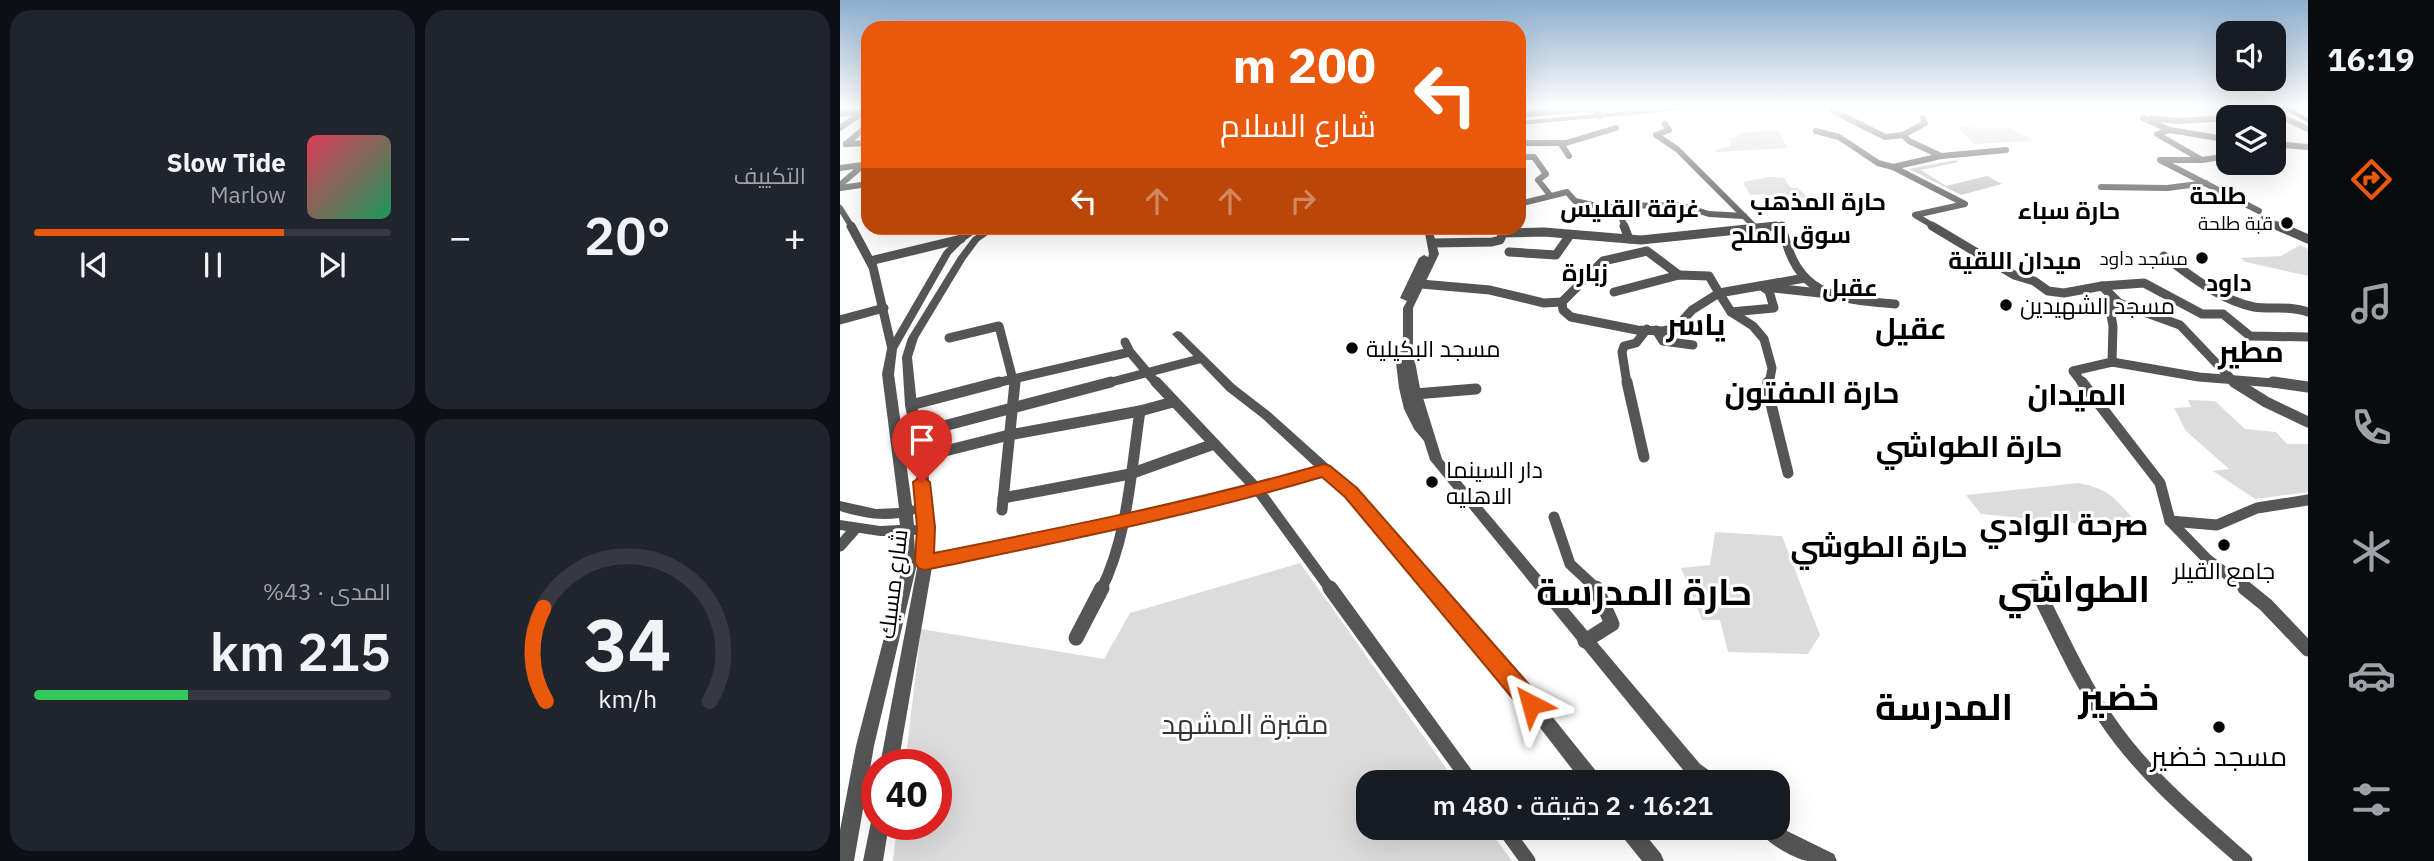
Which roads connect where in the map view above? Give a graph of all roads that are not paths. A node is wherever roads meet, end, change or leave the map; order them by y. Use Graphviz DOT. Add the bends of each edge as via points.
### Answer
graph roads {
  1 [pos="1563,148"];
  2 [pos="1676,148"];
  3 [pos="1855,148"];
  4 [pos="1924,148"];
  5 [pos="2182,148"];
  6 [pos="2006,150"];
  7 [pos="1569,156"];
  8 [pos="1941,156"];
  9 [pos="1526,157"];
  10 [pos="2216,158"];
  11 [pos="2202,160"];
  12 [pos="861,165"];
  13 [pos="1893,167"];
  14 [pos="840,168"];
  15 [pos="861,169"];
  16 [pos="2208,183"];
  17 [pos="861,184"];
  18 [pos="840,186"];
  19 [pos="2101,187"];
  20 [pos="1550,195"];
  21 [pos="1526,202"];
  22 [pos="840,208"];
  23 [pos="1615,209"];
  24 [pos="1744,216"];
  25 [pos="1754,226"];
  26 [pos="844,227"];
  27 [pos="1526,232"];
  28 [pos="968,235"];
  29 [pos="983,235"];
  30 [pos="1430,235"];
  31 [pos="1502,235"];
  32 [pos="1570,235"];
  33 [pos="961,239"];
  34 [pos="1629,239"];
  35 [pos="2308,239"];
  36 [pos="1433,243"];
  37 [pos="1509,252"];
  38 [pos="2164,256"];
  39 [pos="870,261"];
  40 [pos="1679,275"];
  41 [pos="1805,278"];
  42 [pos="1421,284"];
  43 [pos="2102,285"];
  44 [pos="1763,287"];
  45 [pos="1614,292"];
  46 [pos="1719,293"];
  47 [pos="1827,293"];
  48 [pos="1562,302"];
  49 [pos="2119,303"];
  50 [pos="1895,304"];
  51 [pos="884,308"];
  52 [pos="1731,313"];
  53 [pos="2308,313"];
  54 [pos="840,320"];
  55 [pos="1651,330"];
  56 [pos="1177,334"];
  57 [pos="2308,337"];
  58 [pos="949,338"];
  59 [pos="1693,345"];
  60 [pos="892,349"];
  61 [pos="1199,359"];
  62 [pos="2112,362"];
  63 [pos="1146,371"];
  64 [pos="1014,377"];
  65 [pos="2228,377"];
  66 [pos="2308,387"];
  67 [pos="1476,389"];
  68 [pos="1415,394"];
  69 [pos="1173,402"];
  70 [pos="911,405"];
  71 [pos="1011,407"];
  72 [pos="1140,411"];
  73 [pos="2308,422"];
  74 [pos="917,433"];
  75 [pos="1009,435"];
  76 [pos="1430,442"];
  77 [pos="1214,444"];
  78 [pos="921,457"];
  79 [pos="1644,457"];
  80 [pos="1324,470"];
  81 [pos="1788,473"];
  82 [pos="1130,474"];
  83 [pos="1258,490"];
  84 [pos="2308,500"];
  85 [pos="840,506"];
  86 [pos="923,506"];
  87 [pos="906,512"];
  88 [pos="1554,517"];
  89 [pos="2169,521"];
  90 [pos="1123,522"];
  91 [pos="840,525"];
  92 [pos="926,527"];
  93 [pos="855,529"];
  94 [pos="908,532"];
  95 [pos="840,546"];
  96 [pos="925,562"];
  97 [pos="2034,585"];
  98 [pos="1076,638"];
  99 [pos="1585,641"];
  100 [pos="2308,649"];
  101 [pos="892,749"];
  102 [pos="1462,770"];
  103 [pos="1583,770"];
  104 [pos="1694,770"];
  105 [pos="876,840"];
  106 [pos="1513,840"];
  107 [pos="1637,840"];
  108 [pos="1784,840"];
  109 [pos="844,861"];
  110 [pos="873,861"];
  111 [pos="1528,861"];
  112 [pos="1654,861"];
  113 [pos="1827,861"];
  114 [pos="2245,861"];
  1 -- 7 [label="street"];
  2 -- 24 [label="street"];
  3 -- 13 [label="street" via="1883,166"];
  4 -- 8 [label="street"];
  5 -- 11 [label="street"];
  6 -- 8 [label="street"];
  8 -- 13 [label="street"];
  9 -- 20 [label="street" via="1534,158 1546,173 1538,180"];
  10 -- 11 [label="street"];
  11 -- 16 [label="street" via="2160,160"];
  12 -- 14 [label="street"];
  13 -- 43 [label="street" via="1965,204 1915,215 2014,275 2048,291 2064,293"];
  15 -- 18 [label="street"];
  16 -- 19 [label="street"];
  16 -- 35 [label="street"];
  17 -- 18 [label="street"];
  20 -- 21 [label="street"];
  20 -- 23 [label="street" via="1569,193 1575,201"];
  22 -- 26 [label="street"];
  23 -- 24 [label="street" via="1680,205 1709,214"];
  23 -- 34 [label="street"];
  24 -- 25 [label="street"];
  25 -- 34 [label="street"];
  25 -- 41 [label="street" via="1782,225 1788,254"];
  26 -- 39 [label="street" via="861,239"];
  27 -- 32 [label="street"];
  28 -- 33 [label="street, شارع مسيك"];
  29 -- 70 [label="street, شارع مسيك" via="961,259 913,338 907,357"];
  30 -- 36 [label="street"];
  31 -- 36 [label="street" via="1492,242"];
  32 -- 34 [label="street"];
  32 -- 37 [label="street" via="1556,255"];
  33 -- 39 [label="street"];
  33 -- 60 [label="street, شارع مسيك" via="947,253"];
  36 -- 42 [label="street" via="1434,254"];
  36 -- 76 [label="street" via="1400,309 1404,391 1414,424"];
  38 -- 53 [label="street" via="2236,301 2255,307 2300,308"];
  39 -- 51 [label="street"];
  40 -- 45 [label="street"];
  40 -- 46 [label="street" via="1709,276"];
  40 -- 48 [label="street" via="1647,251 1603,261"];
  41 -- 44 [label="street"];
  41 -- 47 [label="street"];
  42 -- 48 [label="street"];
  42 -- 68 [label="street" via="1408,309"];
  43 -- 49 [label="street"];
  43 -- 57 [label="street" via="2144,283 2203,314 2223,314 2250,336"];
  44 -- 46 [label="street"];
  44 -- 47 [label="street"];
  44 -- 52 [label="street" via="1774,308"];
  46 -- 52 [label="street"];
  46 -- 55 [label="street" via="1691,311 1680,325"];
  47 -- 50 [label="street" via="1853,301"];
  48 -- 55 [label="street" via="1571,317"];
  49 -- 62 [label="street" via="2109,305 2108,310 2113,326"];
  49 -- 65 [label="street" via="2154,312 2182,326"];
  51 -- 54 [label="street"];
  51 -- 60 [label="street"];
  52 -- 81 [label="street" via="1754,326 1764,339 1772,368 1768,378 1771,404"];
  55 -- 59 [label="street" via="1663,341"];
  55 -- 79 [label="street" via="1636,343 1624,346 1622,352"];
  56 -- 61 [label="street"];
  58 -- 64 [label="street" via="999,326"];
  60 -- 87 [label="street, شارع مسيك" via="888,374"];
  61 -- 63 [label="street"];
  61 -- 80 [label="street"];
  62 -- 65 [label="street" via="2199,377"];
  62 -- 89 [label="street" via="2073,371 2160,483"];
  63 -- 64 [label="street" via="1127,347"];
  63 -- 69 [label="street"];
  63 -- 71 [label="street"];
  64 -- 70 [label="street"];
  64 -- 71 [label="street"];
  65 -- 66 [label="street"];
  65 -- 73 [label="street"];
  67 -- 68 [label="street"];
  68 -- 76 [label="street"];
  69 -- 72 [label="street"];
  69 -- 77 [label="street"];
  70 -- 74 [label="street, شارع مسيك"];
  71 -- 74 [label="street"];
  71 -- 75 [label="street"];
  72 -- 75 [label="street"];
  72 -- 82 [label="street"];
  74 -- 78 [label="street, شارع مسيك"];
  75 -- 78 [label="street"];
  75 -- 82 [label="street" via="1002,504"];
  76 -- 99 [label="street" via="1451,480"];
  77 -- 82 [label="street"];
  77 -- 83 [label="street"];
  78 -- 86 [label="street, شارع مسيك"];
  80 -- 83 [label="street"];
  80 -- 103 [label="street" via="1351,492"];
  82 -- 90 [label="street"];
  83 -- 90 [label="street"];
  83 -- 102 [label="street"];
  84 -- 89 [label="street" via="2257,508 2217,525"];
  85 -- 87 [label="street" via="864,513"];
  86 -- 87 [label="street"];
  86 -- 92 [label="street, شارع مسيك"];
  87 -- 94 [label="street, شارع مسيك"];
  88 -- 99 [label="street" via="1570,564 1599,591 1612,624"];
  89 -- 100 [label="street" via="2207,559 2266,605"];
  90 -- 96 [label="street"];
  90 -- 98 [label="street" via="1110,572"];
  91 -- 93 [label="street"];
  92 -- 94 [label="street"];
  92 -- 96 [label="street, شارع مسيك"];
  93 -- 94 [label="street"];
  93 -- 95 [label="street"];
  94 -- 109 [label="street, شارع مسيك" via="909,568 865,746"];
  96 -- 101 [label="street, شارع مسيك"];
  97 -- 114 [label="street" via="2117,734 2168,793"];
  99 -- 104 [label="street"];
  105 -- 110 [label="street"];
  106 -- 111 [label="street"];
  107 -- 112 [label="street"];
  108 -- 113 [label="street"];
}
